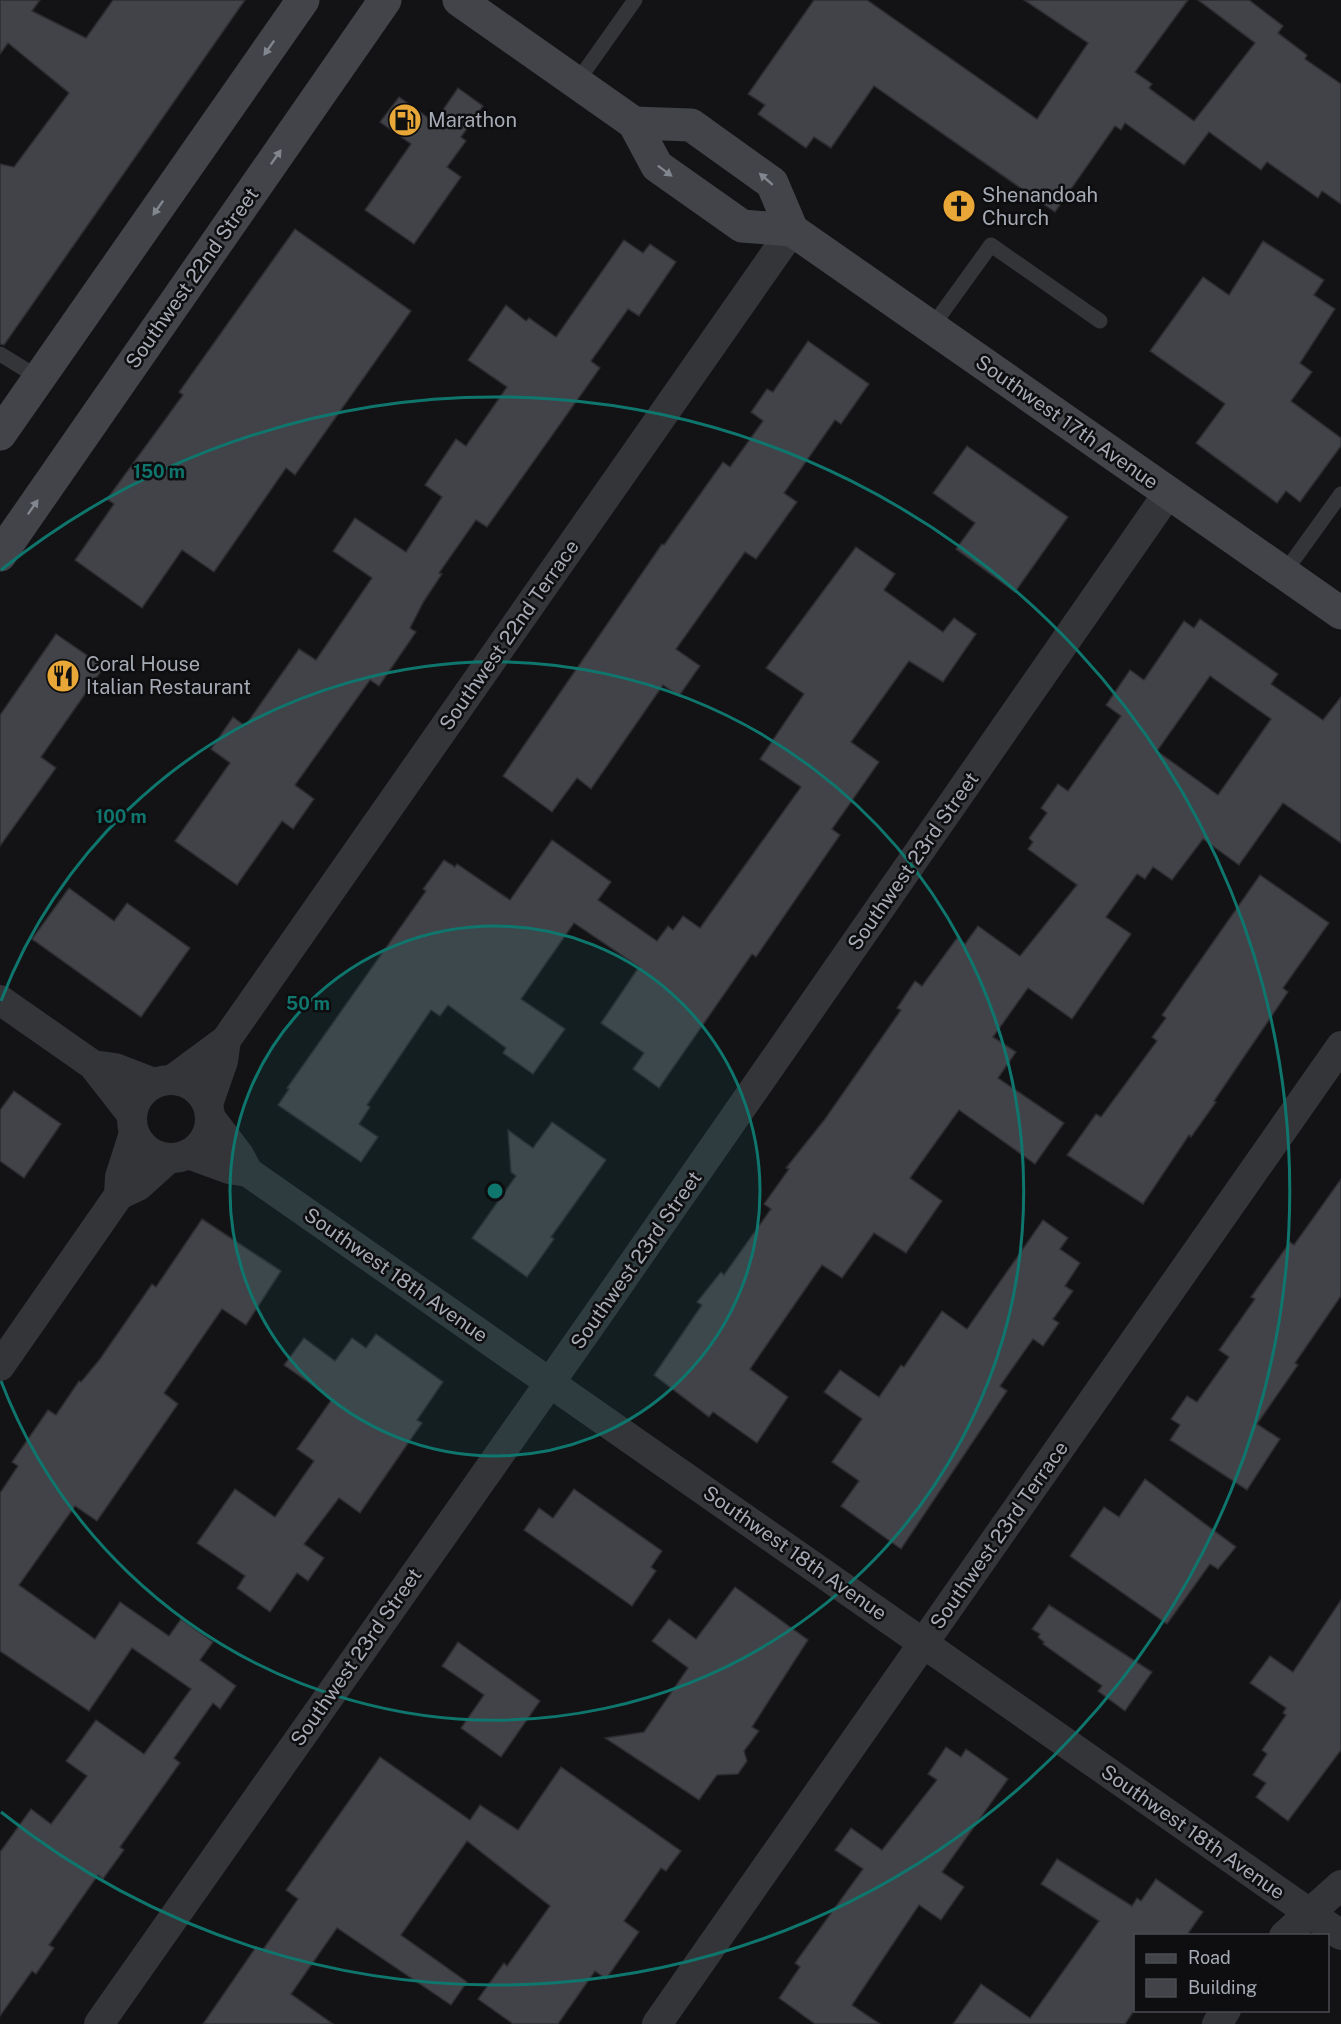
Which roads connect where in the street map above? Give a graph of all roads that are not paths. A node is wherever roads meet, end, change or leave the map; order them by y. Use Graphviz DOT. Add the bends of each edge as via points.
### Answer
graph roads {
  1 [pos="303,0"];
  2 [pos="385,0"];
  3 [pos="459,0"];
  4 [pos="635,0"];
  5 [pos="577,82"];
  6 [pos="634,123"];
  7 [pos="792,230"];
  8 [pos="1100,321"];
  9 [pos="931,328"];
  10 [pos="0,354"];
  11 [pos="39,378"];
  12 [pos="0,434"];
  13 [pos="1169,492"];
  14 [pos="1341,494"];
  15 [pos="0,555"];
  16 [pos="1284,573"];
  17 [pos="1341,613"];
  18 [pos="0,1000"];
  19 [pos="226,1040"];
  20 [pos="1341,1046"];
  21 [pos="93,1065"];
  22 [pos="164,1081"];
  23 [pos="209,1111"];
  24 [pos="133,1124"];
  25 [pos="178,1156"];
  26 [pos="248,1172"];
  27 [pos="119,1195"];
  28 [pos="0,1366"];
  29 [pos="550,1382"];
  30 [pos="923,1643"];
  31 [pos="1341,1885"];
  32 [pos="1309,1913"];
  33 [pos="1285,1934"];
  34 [pos="1341,1935"];
  35 [pos="99,2024"];
  36 [pos="657,2024"];
  1 -- 11 [label="main road, one-way"];
  15 -- 2 [label="main road, Southwest 22nd Street, one-way"];
  3 -- 5 [label="main road"];
  4 -- 5 [label="lane"];
  5 -- 6 [label="main road"];
  6 -- 7 [label="main road, one-way" via="657,166 742,226"];
  7 -- 6 [label="main road, one-way" via="772,183 691,125"];
  7 -- 9 [label="main road, Southwest 17th Avenue"];
  7 -- 19 [label="street, Southwest 22nd Terrace"];
  8 -- 9 [label="lane" via="991,245"];
  9 -- 13 [label="main road, Southwest 17th Avenue"];
  10 -- 11 [label="lane"];
  11 -- 12 [label="main road"];
  13 -- 16 [label="main road, Southwest 17th Avenue"];
  13 -- 29 [label="street, Southwest 23rd Street"];
  14 -- 16 [label="lane"];
  16 -- 17 [label="main road, Southwest 17th Avenue"];
  18 -- 21 [label="street"];
  19 -- 22 [label="street, Southwest 22nd Terrace"];
  19 -- 23 [label="street, Southwest 22nd Terrace"];
  20 -- 30 [label="street, Southwest 23rd Terrace"];
  21 -- 22 [label="street"];
  21 -- 24 [label="street"];
  22 -- 23 [label="street" via="194,1086"];
  22 -- 24 [label="street" via="139,1096"];
  23 -- 25 [label="street" via="204,1139"];
  23 -- 26 [label="street, Southwest 18th Avenue"];
  24 -- 25 [label="street" via="148,1150"];
  24 -- 27 [label="street"];
  25 -- 26 [label="street, Southwest 18th Avenue"];
  25 -- 27 [label="street"];
  26 -- 29 [label="street, Southwest 18th Avenue"];
  27 -- 28 [label="street"];
  29 -- 30 [label="street, Southwest 18th Avenue"];
  29 -- 35 [label="street, Southwest 23rd Street"];
  30 -- 32 [label="street, Southwest 18th Avenue"];
  30 -- 36 [label="street, Southwest 23rd Terrace"];
  31 -- 32 [label="street"];
  32 -- 33 [label="street"];
  32 -- 34 [label="street, Southwest 18th Avenue"];
}
